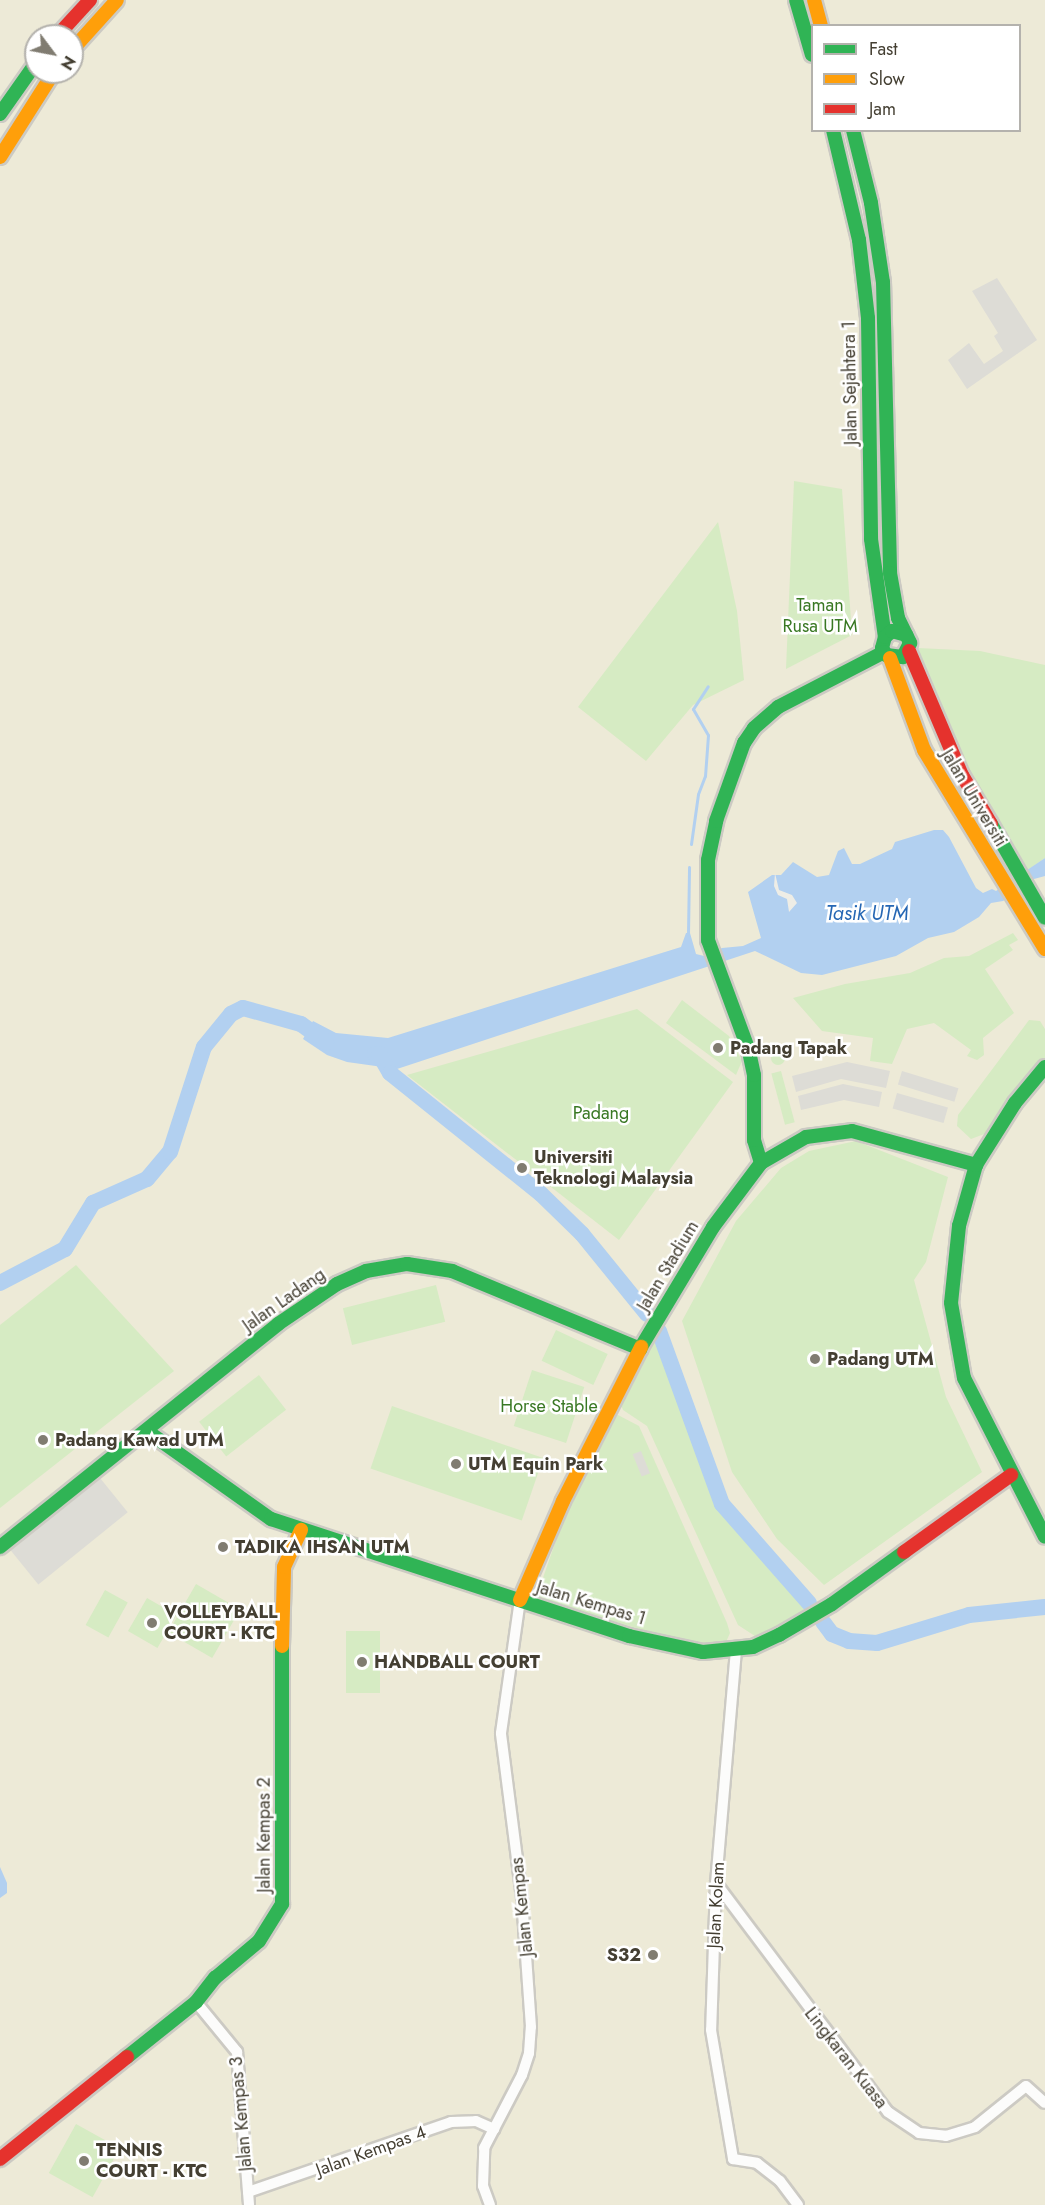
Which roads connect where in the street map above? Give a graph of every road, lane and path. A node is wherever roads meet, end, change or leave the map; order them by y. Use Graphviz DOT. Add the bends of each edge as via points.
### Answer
graph roads {
  1 [pos="90,0"];
  2 [pos="117,0"];
  3 [pos="798,0"];
  4 [pos="814,0"];
  5 [pos="826,0"];
  6 [pos="68,24"];
  7 [pos="821,24"];
  8 [pos="821,24"];
  9 [pos="84,37"];
  10 [pos="811,49"];
  11 [pos="24,80"];
  12 [pos="46,84"];
  13 [pos="0,114"];
  14 [pos="833,132"];
  15 [pos="853,132"];
  16 [pos="0,157"];
  17 [pos="868,318"];
  18 [pos="884,320"];
  19 [pos="867,371"];
  20 [pos="885,371"];
  21 [pos="906,635"];
  22 [pos="885,637"];
  23 [pos="909,651"];
  24 [pos="887,655"];
  25 [pos="1045,918"];
  26 [pos="1045,949"];
  27 [pos="1045,1067"];
  28 [pos="754,1140"];
  29 [pos="761,1163"];
  30 [pos="976,1165"];
  31 [pos="751,1175"];
  32 [pos="640,1349"];
  33 [pos="147,1431"];
  34 [pos="1011,1475"];
  35 [pos="301,1530"];
  36 [pos="1045,1537"];
  37 [pos="0,1547"];
  38 [pos="520,1600"];
  39 [pos="736,1650"];
  40 [pos="716,1883"];
  41 [pos="196,2002"];
  42 [pos="1045,2103"];
  43 [pos="494,2129"];
  44 [pos="0,2159"];
  45 [pos="248,2192"];
  46 [pos="249,2205"];
  47 [pos="490,2205"];
  48 [pos="798,2205"];
  1 -- 6 [label="main road"];
  2 -- 9 [label="main road"];
  3 -- 10 [label="main road"];
  4 -- 7 [label="main road"];
  5 -- 8 [label="main road"];
  11 -- 13 [label="main road"];
  12 -- 16 [label="main road"];
  14 -- 17 [label="main road, Jalan Sejahtera 1" via="859,240"];
  15 -- 18 [label="main road" via="878,239"];
  17 -- 18 [label="main road"];
  17 -- 19 [label="main road, Jalan Sejahtera 1"];
  18 -- 20 [label="main road"];
  19 -- 20 [label="main road"];
  19 -- 22 [label="main road, Jalan Sejahtera 1" via="871,539"];
  20 -- 21 [label="main road" via="890,573 893,599"];
  21 -- 22 [label="main road" via="897,631"];
  21 -- 23 [label="main road"];
  22 -- 24 [label="main road"];
  23 -- 24 [label="main road" via="899,659"];
  23 -- 25 [label="main road, Jalan Universiti" via="946,742"];
  24 -- 26 [label="main road, Jalan Universiti" via="924,750"];
  24 -- 28 [label="main road" via="778,707 754,728 744,743 716,821 705,892 708,940 749,1051 754,1075"];
  27 -- 30 [label="main road"];
  28 -- 29 [label="main road"];
  28 -- 31 [label="main road" via="749,1160"];
  29 -- 30 [label="main road, Jalan Stadium" via="806,1137 852,1131"];
  29 -- 31 [label="main road, Jalan Stadium"];
  30 -- 34 [label="main road" via="959,1226 951,1303 964,1378"];
  31 -- 32 [label="main road, Jalan Stadium" via="713,1227"];
  32 -- 33 [label="main road, Jalan Ladang" via="452,1270 397,1266 366,1271 337,1284 278,1324"];
  32 -- 38 [label="main road, Jalan Stadium" via="563,1501"];
  33 -- 35 [label="main road, Jalan Kempas 1" via="250,1507"];
  33 -- 37 [label="main road, Jalan Ladang"];
  34 -- 36 [label="main road"];
  34 -- 39 [label="main road, Jalan Kempas 1" via="832,1604 779,1635"];
  35 -- 38 [label="main road, Jalan Kempas 1"];
  35 -- 41 [label="main road, Jalan Kempas 2" via="284,1568 282,1591 282,1904 259,1941 215,1978"];
  38 -- 39 [label="main road, Jalan Kempas 1" via="629,1636 703,1652"];
  38 -- 43 [label="street, Jalan Kempas" via="501,1733 523,1910 530,2053"];
  39 -- 40 [label="street, Jalan Kolam"];
  40 -- 42 [label="street, Lingkaran Kuasa" via="888,2112 911,2128 919,2133 946,2136 975,2127 1026,2086"];
  40 -- 48 [label="street, Jalan Kolam" via="711,2030 733,2159 758,2163 780,2181"];
  41 -- 44 [label="main road, Jalan Kempas 2"];
  41 -- 45 [label="street, Jalan Kempas 3" via="237,2052"];
  43 -- 45 [label="street, Jalan Kempas 4" via="476,2121 451,2122"];
  43 -- 47 [label="street, Jalan Kempas" via="481,2163"];
  45 -- 46 [label="street, Jalan Kempas 3"];
}
